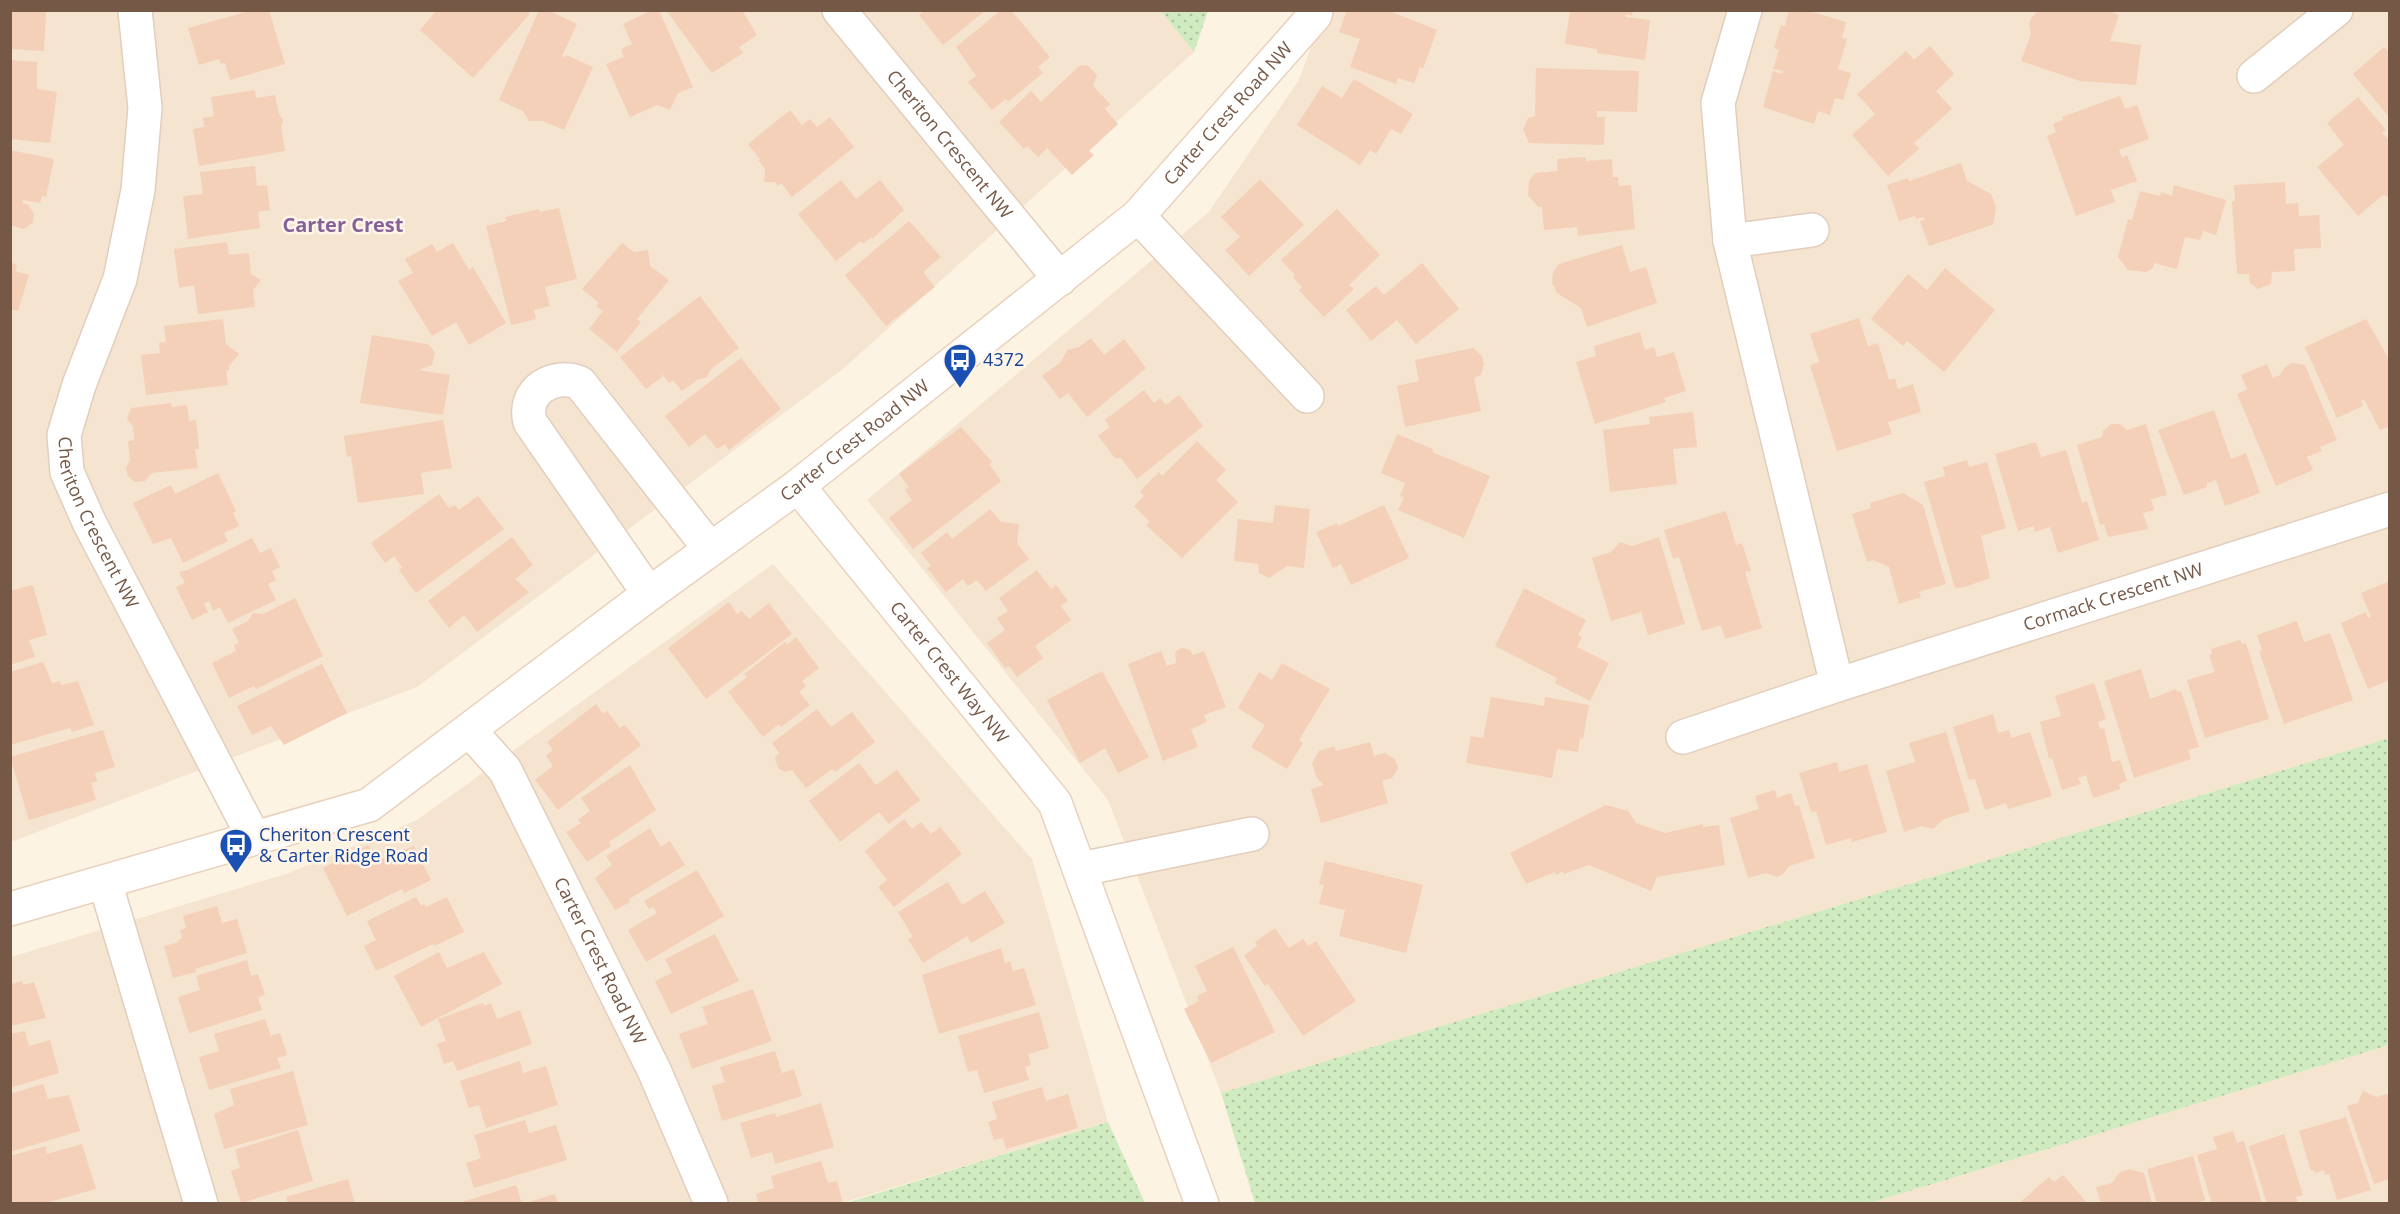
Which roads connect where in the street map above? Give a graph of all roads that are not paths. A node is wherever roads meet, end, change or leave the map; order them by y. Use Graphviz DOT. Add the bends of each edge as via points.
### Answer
graph roads {
  1 [pos="135,10"];
  2 [pos="839,10"];
  3 [pos="1316,10"];
  4 [pos="1745,10"];
  5 [pos="2336,10"];
  6 [pos="2254,76"];
  7 [pos="1138,216"];
  8 [pos="1812,230"];
  9 [pos="1730,242"];
  10 [pos="1060,279"];
  11 [pos="1307,396"];
  12 [pos="798,486"];
  13 [pos="2390,509"];
  14 [pos="710,549"];
  15 [pos="649,594"];
  16 [pos="1837,685"];
  17 [pos="470,730"];
  18 [pos="1683,737"];
  19 [pos="1252,834"];
  20 [pos="254,838"];
  21 [pos="1081,869"];
  22 [pos="105,882"];
  23 [pos="10,909"];
  24 [pos="201,1203"];
  25 [pos="711,1203"];
  26 [pos="1202,1203"];
  1 -- 20 [label="street, Cheriton Crescent NW" via="145,108 138,190 120,279 64,435 67,472 88,522"];
  2 -- 10 [label="street, Cheriton Crescent NW"];
  3 -- 7 [label="street, Carter Crest Road NW"];
  4 -- 9 [label="street" via="1718,103"];
  5 -- 6 [label="street"];
  7 -- 10 [label="street, Carter Crest Road NW"];
  7 -- 11 [label="street"];
  8 -- 9 [label="street"];
  9 -- 16 [label="street"];
  10 -- 12 [label="street, Carter Crest Road NW"];
  12 -- 14 [label="street, Carter Crest Road NW"];
  12 -- 21 [label="street, Carter Crest Way NW" via="1055,803"];
  13 -- 16 [label="street, Cormack Crescent NW"];
  14 -- 15 [label="street, Carter Crest Road NW"];
  14 -- 15 [label="street" via="580,383 569,379 544,384 530,400 530,422"];
  15 -- 17 [label="street, Carter Crest Road NW"];
  16 -- 18 [label="street, Cormack Crescent NW"];
  17 -- 20 [label="street, Carter Crest Road NW" via="369,805"];
  17 -- 25 [label="street, Carter Crest Road NW" via="505,770 654,1070"];
  19 -- 21 [label="street"];
  20 -- 22 [label="street, Carter Crest Road NW"];
  21 -- 26 [label="street, Carter Crest Way NW"];
  22 -- 23 [label="street, Carter Crest Road NW"];
  22 -- 24 [label="street"];
}
